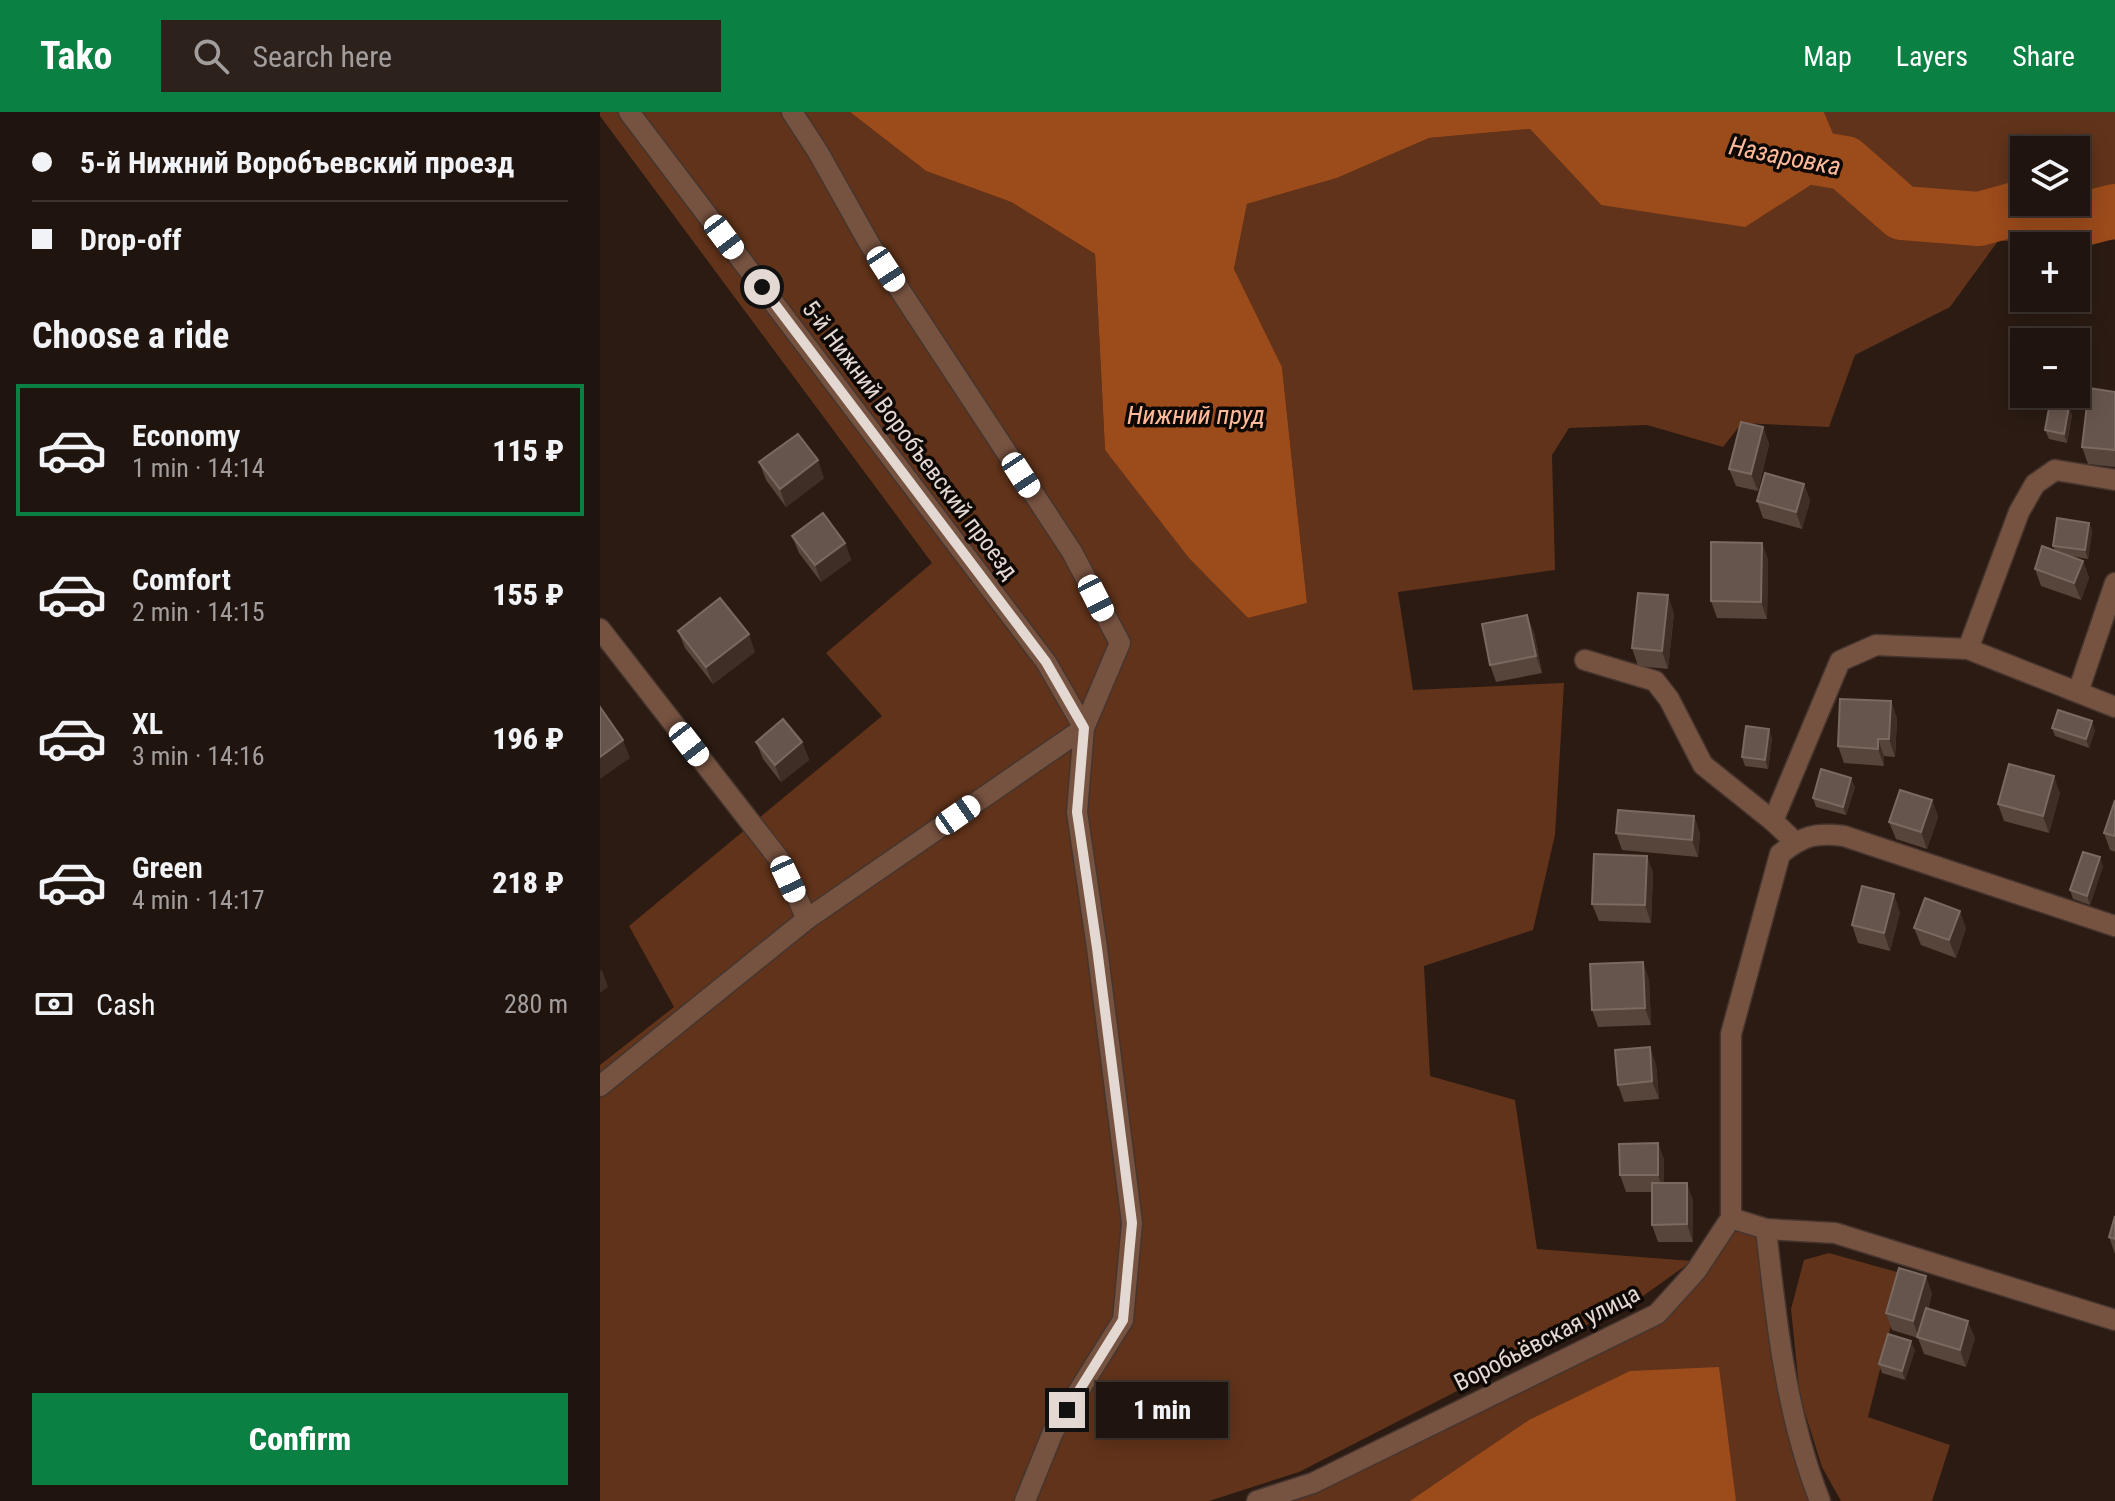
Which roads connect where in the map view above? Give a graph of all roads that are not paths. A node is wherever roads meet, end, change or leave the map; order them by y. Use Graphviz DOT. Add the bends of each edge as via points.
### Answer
graph roads {
  1 [pos="629,112"];
  2 [pos="792,112"];
  3 [pos="2115,480"];
  4 [pos="2115,583"];
  5 [pos="600,629"];
  6 [pos="1968,649"];
  7 [pos="1585,660"];
  8 [pos="2078,692"];
  9 [pos="2115,707"];
  10 [pos="1084,728"];
  11 [pos="1773,821"];
  12 [pos="1795,842"];
  13 [pos="807,919"];
  14 [pos="2115,926"];
  15 [pos="600,1086"];
  16 [pos="1731,1218"];
  17 [pos="1766,1229"];
  18 [pos="2115,1320"];
  19 [pos="1025,1501"];
  20 [pos="1257,1501"];
  21 [pos="1820,1501"];
  1 -- 10 [label="street, 5-й Нижний Воробъевский проезд" via="1046,662"];
  2 -- 10 [label="street" via="869,243 1072,552 1120,643"];
  3 -- 6 [label="street" via="2055,470 2035,484 2019,512"];
  4 -- 8 [label="street"];
  5 -- 13 [label="street" via="779,859"];
  6 -- 8 [label="street"];
  6 -- 11 [label="street" via="1876,645 1840,661"];
  7 -- 11 [label="street" via="1655,681 1703,765"];
  8 -- 9 [label="street"];
  10 -- 13 [label="street"];
  10 -- 19 [label="street" via="1077,812 1132,1223 1123,1320 1053,1432"];
  11 -- 12 [label="street"];
  12 -- 14 [label="street" via="1822,833 1844,836"];
  12 -- 16 [label="street" via="1780,854 1731,1034"];
  13 -- 15 [label="street"];
  16 -- 17 [label="street"];
  16 -- 20 [label="street, Воробьёвская улица" via="1696,1271 1657,1314 1313,1483"];
  17 -- 18 [label="street" via="1835,1233"];
  17 -- 21 [label="street" via="1792,1403"];
}
